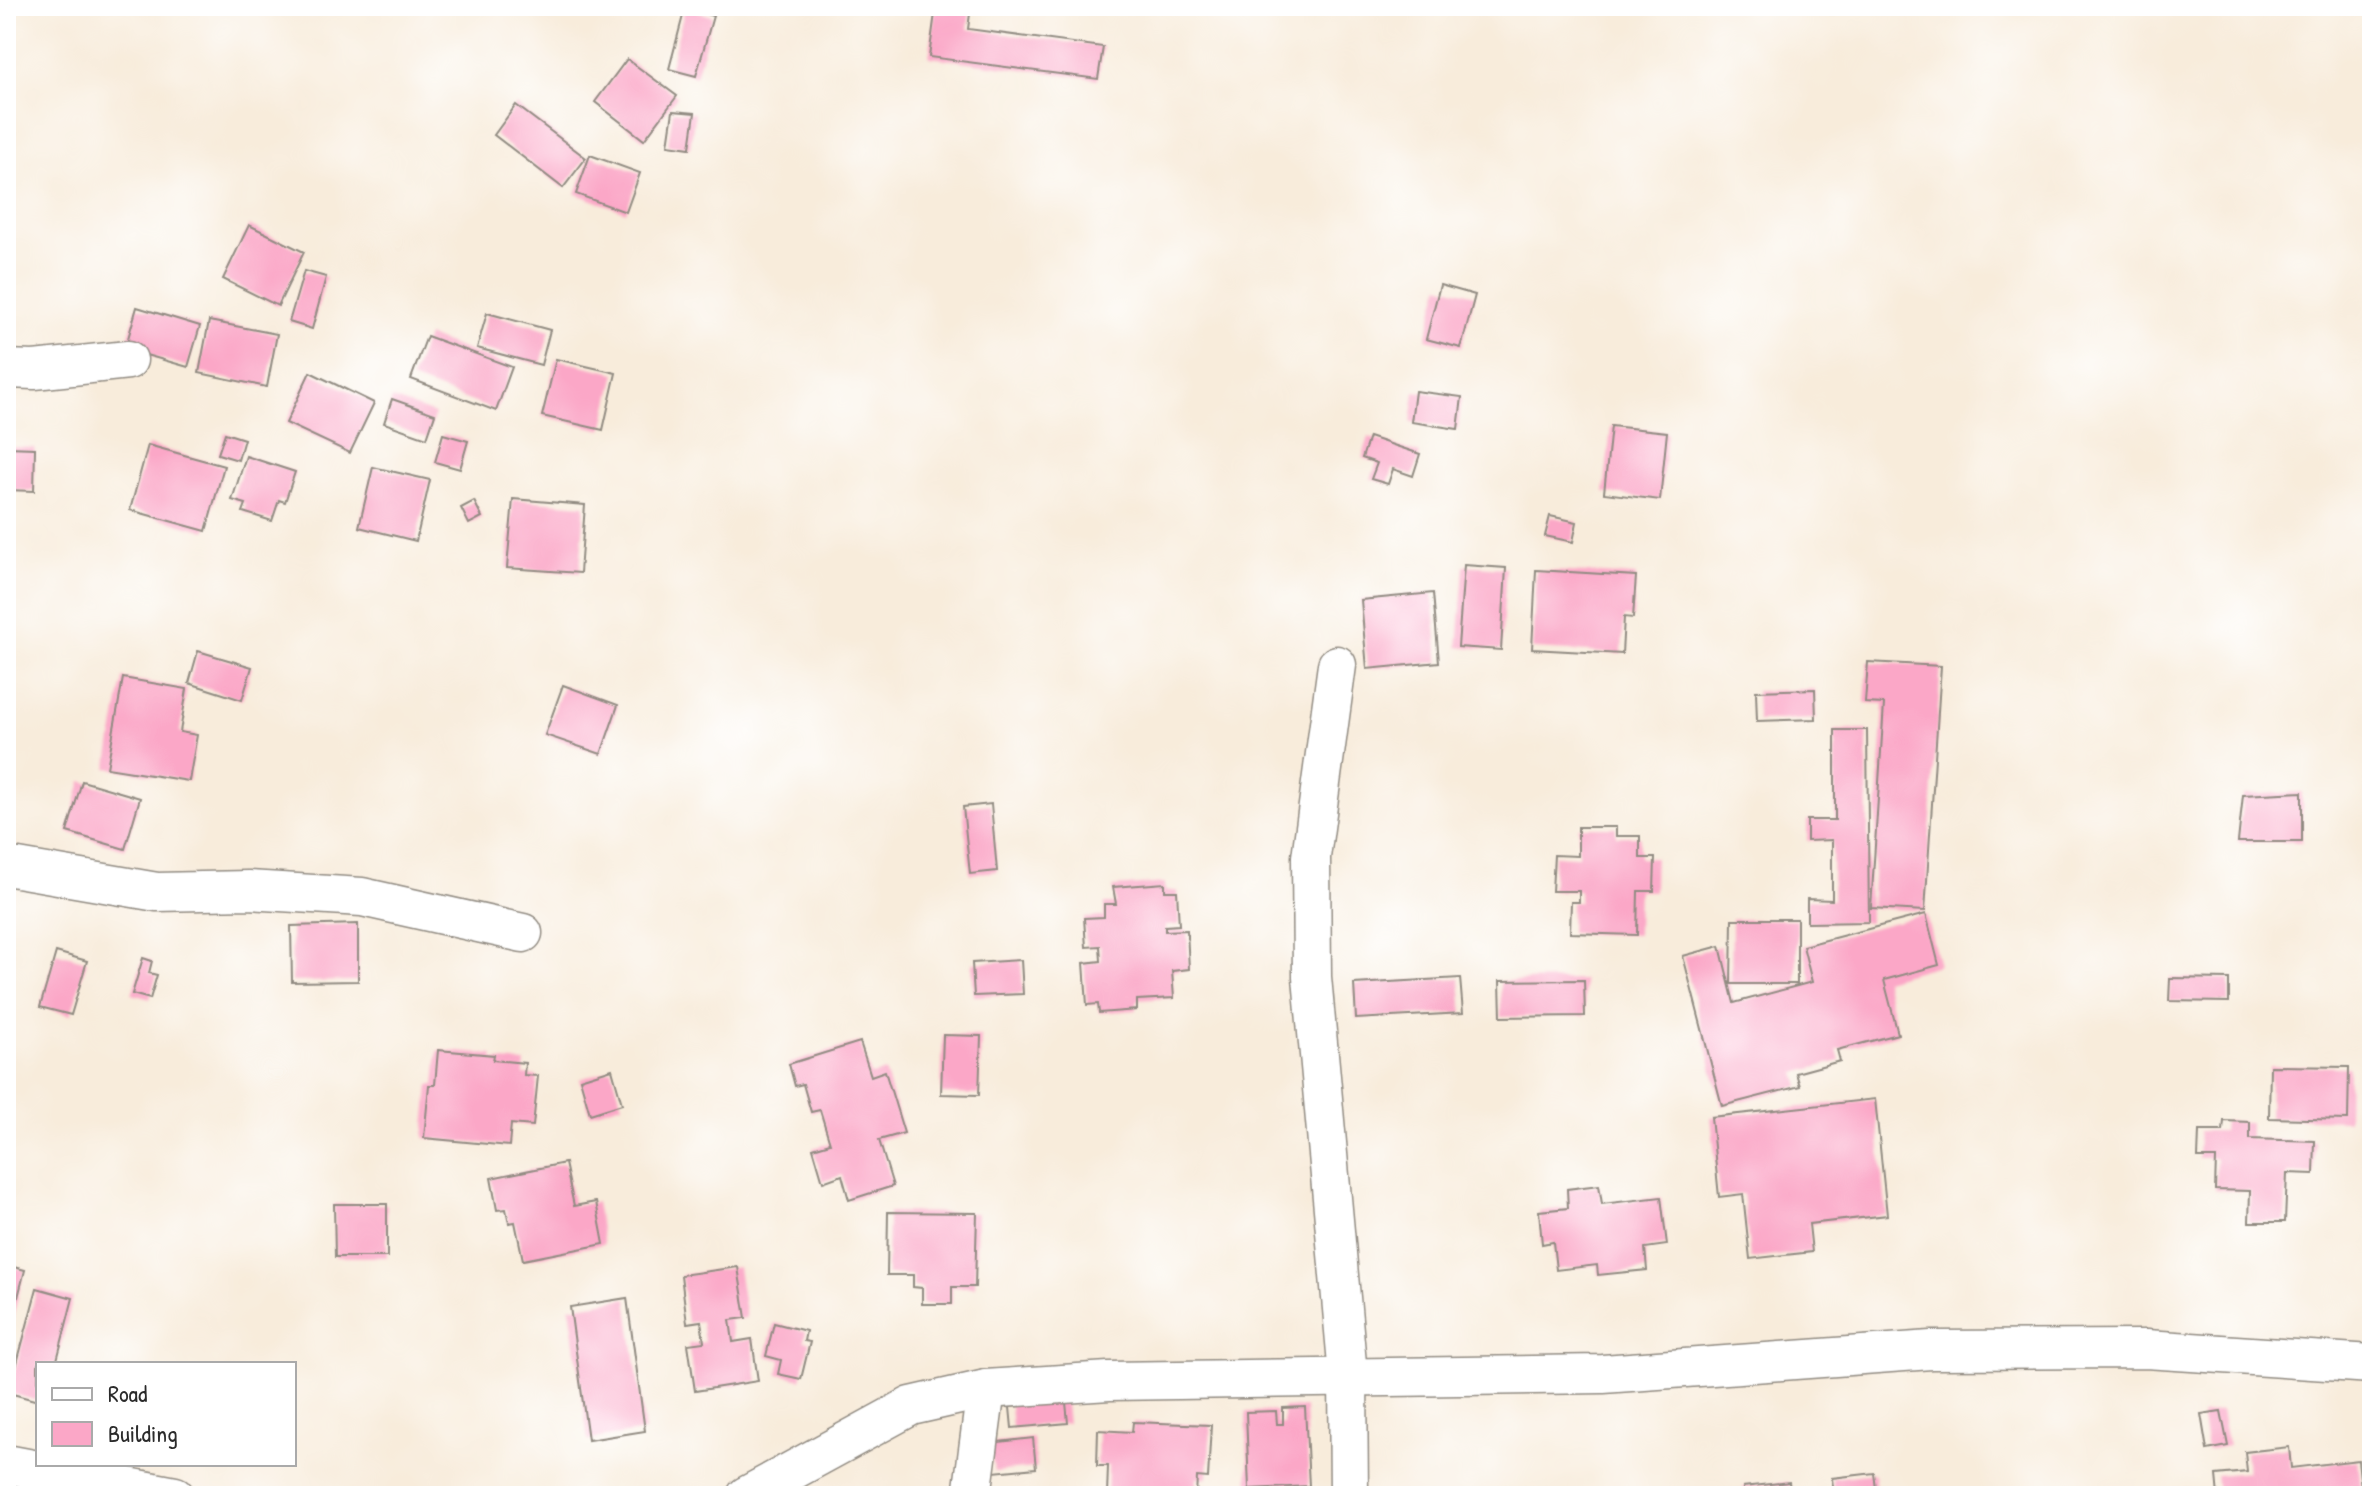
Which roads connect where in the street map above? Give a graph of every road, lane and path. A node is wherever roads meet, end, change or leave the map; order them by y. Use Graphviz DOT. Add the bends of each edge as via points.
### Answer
graph roads {
  1 [pos="128,360"];
  2 [pos="6,369"];
  3 [pos="1337,665"];
  4 [pos="6,866"];
  5 [pos="523,933"];
  6 [pos="2372,1364"];
  7 [pos="1348,1375"];
  8 [pos="986,1389"];
  9 [pos="6,1464"];
  10 [pos="175,1496"];
  11 [pos="746,1496"];
  12 [pos="972,1496"];
  13 [pos="1349,1496"];
  1 -- 2 [label="street"];
  3 -- 7 [label="street" via="1311,857 1312,977"];
  4 -- 5 [label="street" via="157,892 248,890 362,897"];
  6 -- 7 [label="street" via="2146,1349 1931,1350 1603,1374"];
  7 -- 8 [label="street"];
  7 -- 13 [label="street"];
  8 -- 11 [label="street" via="911,1406"];
  8 -- 12 [label="street"];
  9 -- 10 [label="street"];
}
